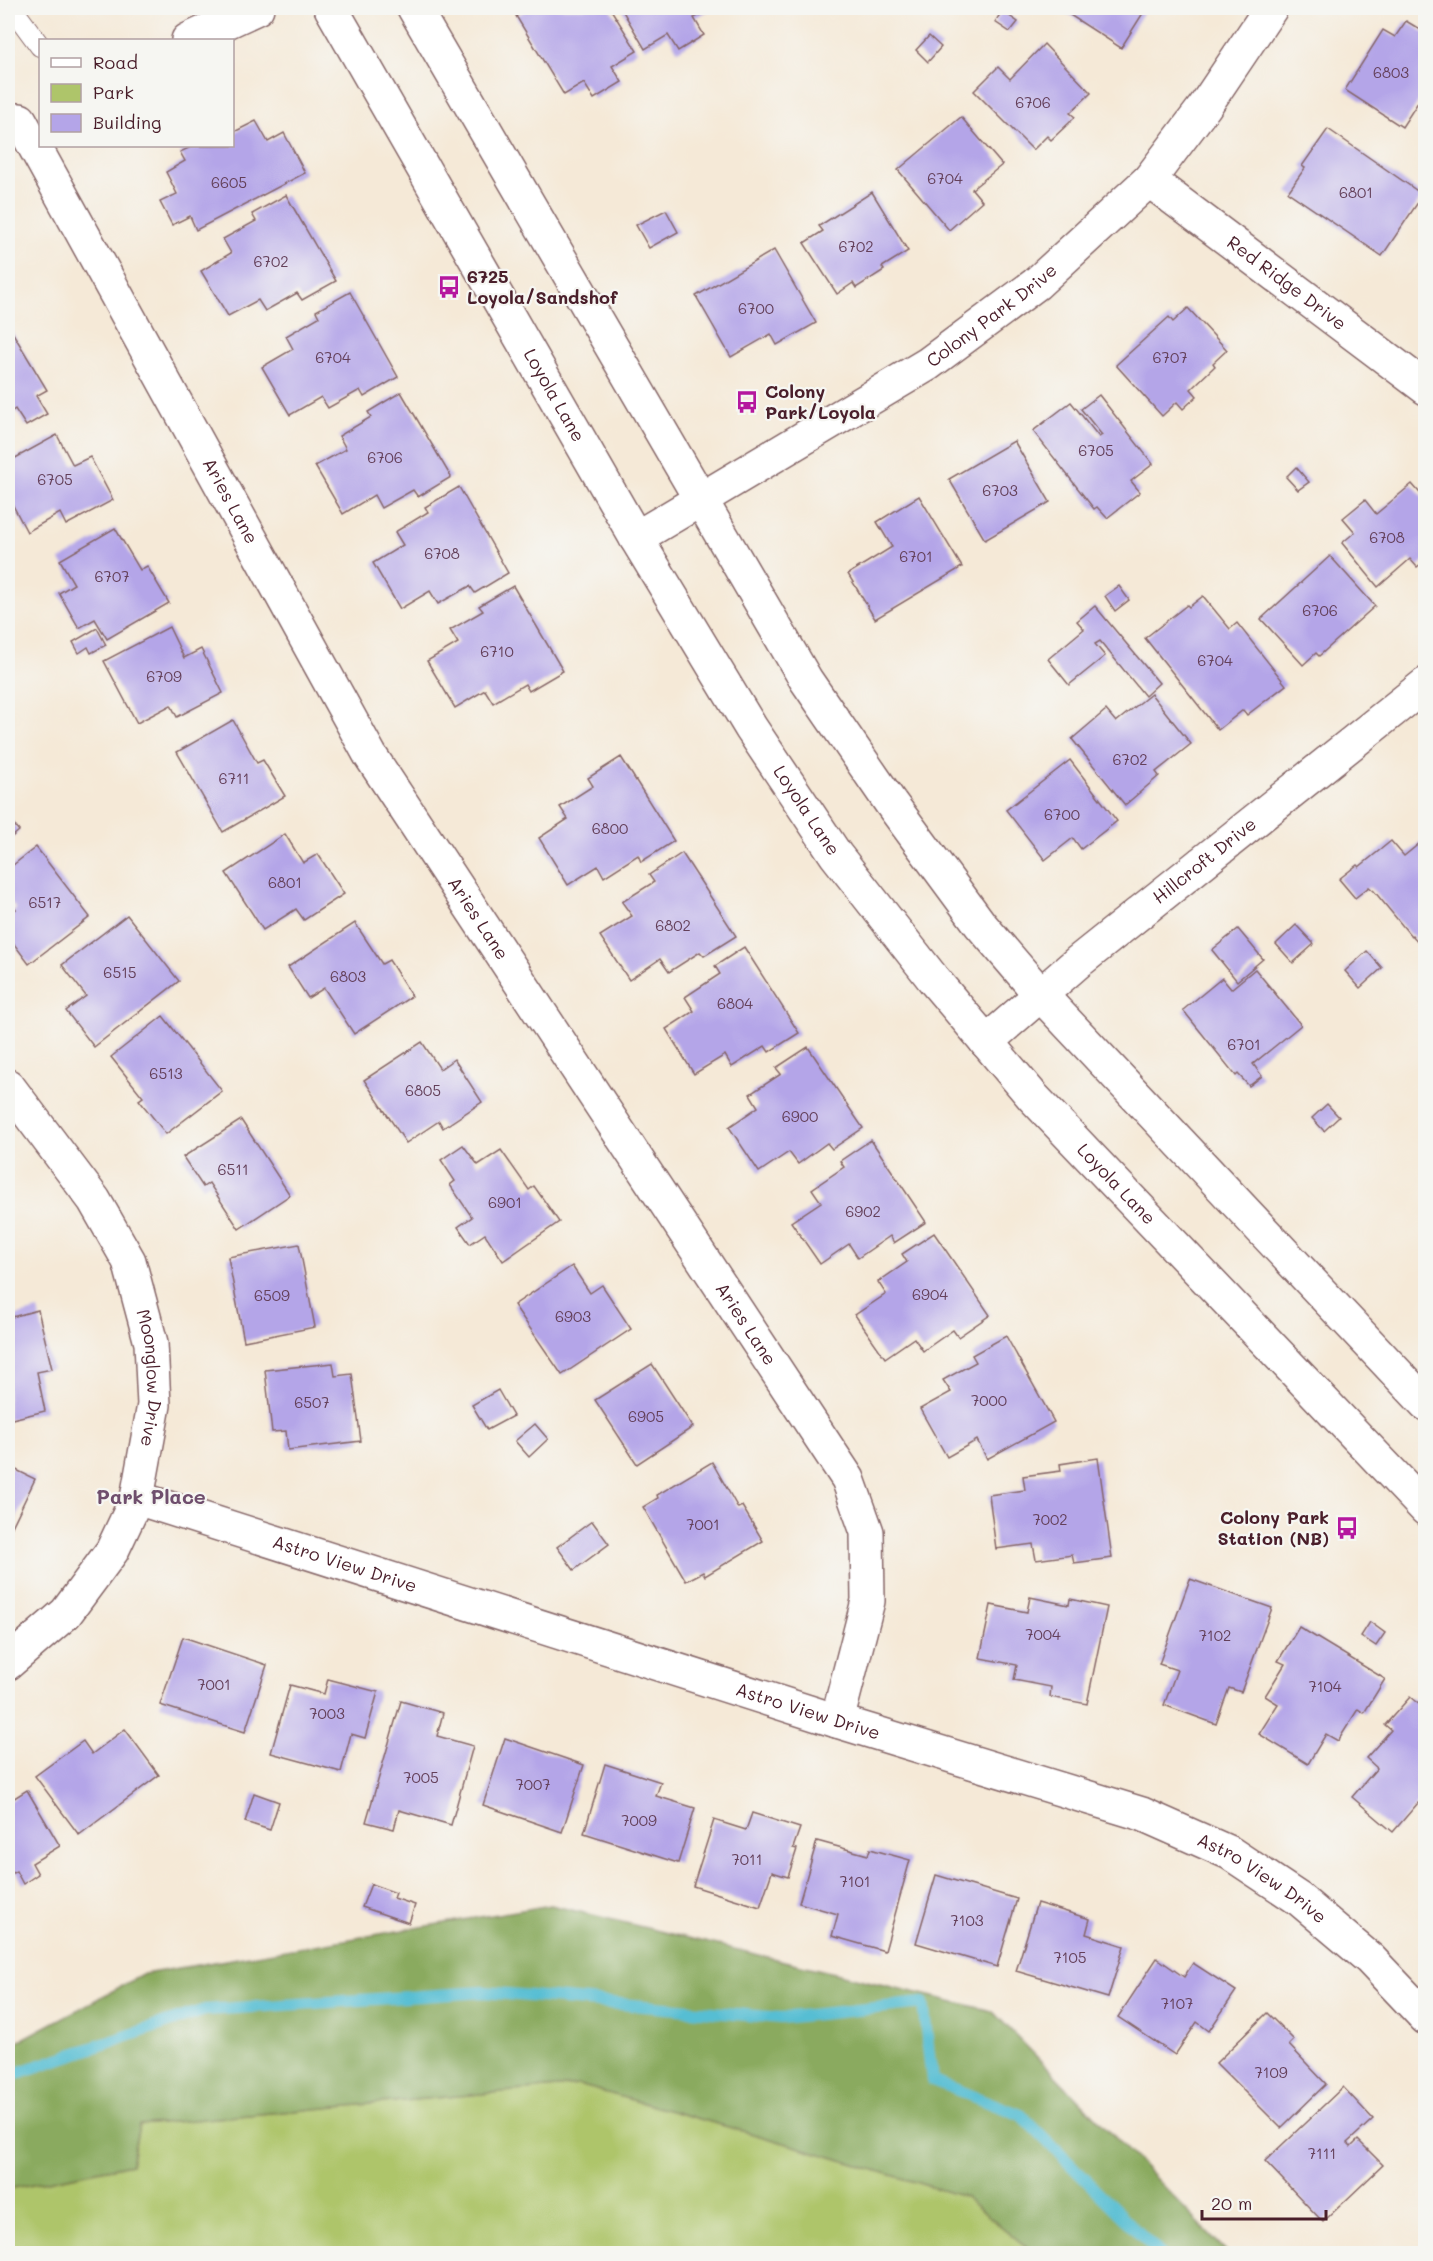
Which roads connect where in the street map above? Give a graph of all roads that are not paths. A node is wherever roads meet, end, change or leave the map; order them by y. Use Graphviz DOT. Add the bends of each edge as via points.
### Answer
graph roads {
  1 [pos="12,8"];
  2 [pos="257,8"];
  3 [pos="331,8"];
  4 [pos="414,8"];
  5 [pos="1270,8"];
  6 [pos="190,39"];
  7 [pos="39,45"];
  8 [pos="23,118"];
  9 [pos="1149,180"];
  10 [pos="1425,388"];
  11 [pos="700,498"];
  12 [pos="636,538"];
  13 [pos="1425,684"];
  14 [pos="1040,994"];
  15 [pos="986,1042"];
  16 [pos="8,1086"];
  17 [pos="1425,1404"];
  18 [pos="137,1498"];
  19 [pos="1425,1509"];
  20 [pos="8,1663"];
  21 [pos="837,1721"];
  22 [pos="1425,2018"];
  1 -- 7 [label="lane"];
  2 -- 6 [label="street"];
  3 -- 12 [label="street, Loyola Lane"];
  4 -- 11 [label="street"];
  5 -- 9 [label="street, Colony Park Drive" via="1205,106"];
  8 -- 21 [label="street, Aries Lane" via="370,755 848,1479 867,1532 868,1601"];
  9 -- 10 [label="street, Red Ridge Drive"];
  9 -- 11 [label="street, Colony Park Drive" via="1036,284 927,364"];
  11 -- 12 [label="street, Colony Park Drive"];
  11 -- 14 [label="street" via="806,680 864,765 980,924"];
  12 -- 15 [label="street, Loyola Lane" via="752,728 836,855"];
  13 -- 14 [label="street, Hillcroft Drive"];
  14 -- 15 [label="street, Hillcroft Drive"];
  14 -- 17 [label="street"];
  15 -- 19 [label="street, Loyola Lane" via="1033,1097"];
  16 -- 18 [label="street, Moonglow Drive" via="94,1200 129,1261 151,1343 154,1405"];
  18 -- 20 [label="street, Moonglow Drive" via="112,1551 66,1613"];
  18 -- 21 [label="street, Astro View Drive"];
  21 -- 22 [label="street, Astro View Drive" via="1142,1814 1230,1853 1299,1899 1361,1952"];
}
